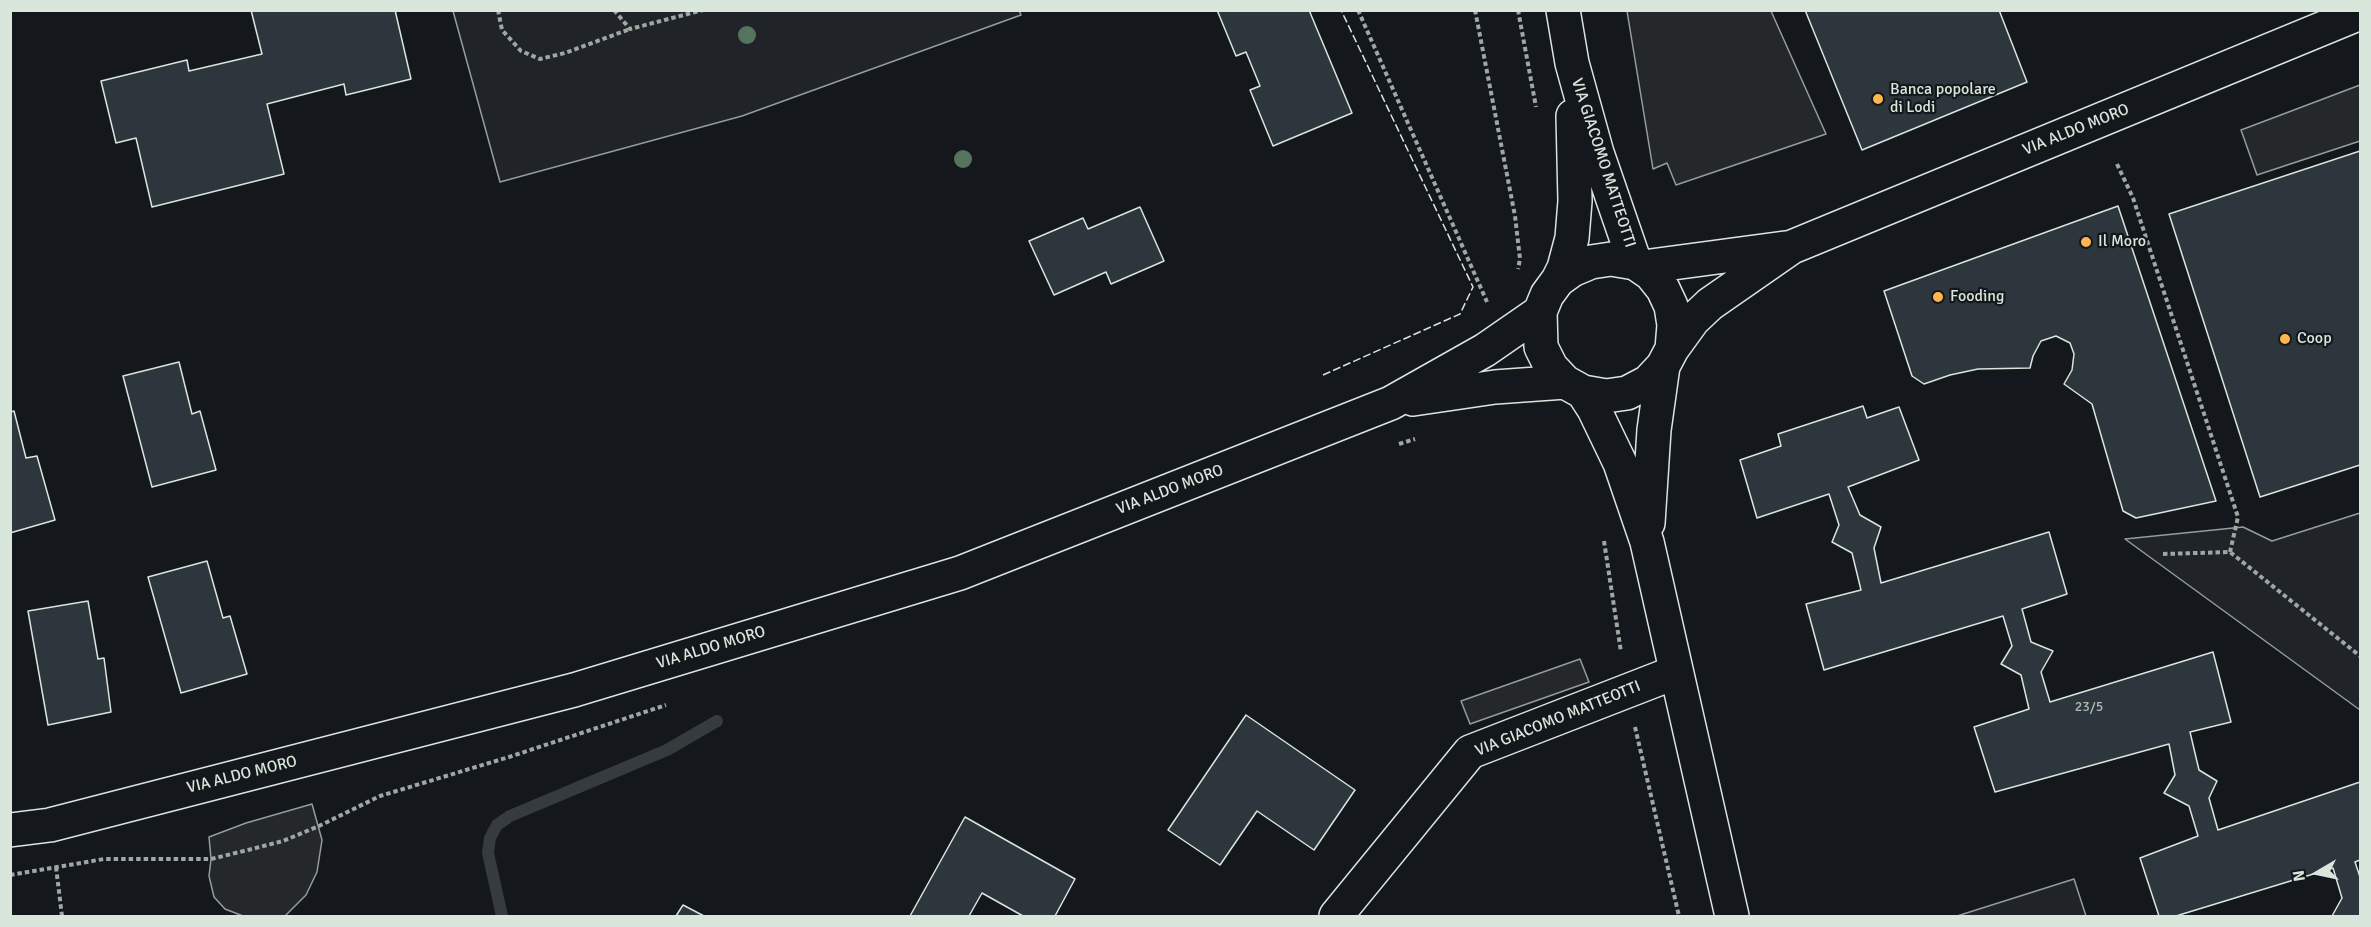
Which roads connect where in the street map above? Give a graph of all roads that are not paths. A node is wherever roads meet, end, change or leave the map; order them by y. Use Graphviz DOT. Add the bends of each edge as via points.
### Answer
graph roads {
  1 [pos="1563,10"];
  2 [pos="2361,14"];
  3 [pos="1572,63"];
  4 [pos="1792,247"];
  5 [pos="1639,265"];
  6 [pos="1558,280"];
  7 [pos="1540,312"];
  8 [pos="1667,358"];
  9 [pos="1574,387"];
  10 [pos="1391,403"];
  11 [pos="1647,542"];
  12 [pos="1676,672"];
  13 [pos="10,830"];
  14 [pos="1336,916"];
  15 [pos="1732,916"];
  1 -- 3 [label="street, VIA GIACOMO MATTEOTTI"];
  2 -- 4 [label="street, VIA ALDO MORO"];
  3 -- 5 [label="street, VIA GIACOMO MATTEOTTI" via="1597,153"];
  3 -- 6 [label="street, VIA GIACOMO MATTEOTTI" via="1575,201 1572,238"];
  4 -- 5 [label="street, VIA ALDO MORO"];
  4 -- 8 [label="street, VIA ALDO MORO" via="1710,304 1693,320"];
  5 -- 6 [label="street" via="1611,259 1591,262"];
  5 -- 8 [label="street" via="1663,289 1671,306 1674,325"];
  6 -- 7 [label="street"];
  7 -- 9 [label="street" via="1541,347 1551,367"];
  7 -- 10 [label="street, VIA ALDO MORO" via="1485,350"];
  8 -- 9 [label="street" via="1648,382 1627,393 1606,396"];
  8 -- 11 [label="street" via="1656,410"];
  9 -- 10 [label="street, VIA ALDO MORO" via="1495,387"];
  9 -- 11 [label="street" via="1594,409 1620,463"];
  10 -- 13 [label="street, VIA ALDO MORO" via="960,573 574,690 50,825"];
  11 -- 12 [label="street"];
  12 -- 14 [label="street, VIA GIACOMO MATTEOTTI" via="1470,752"];
  12 -- 15 [label="street"];
}
